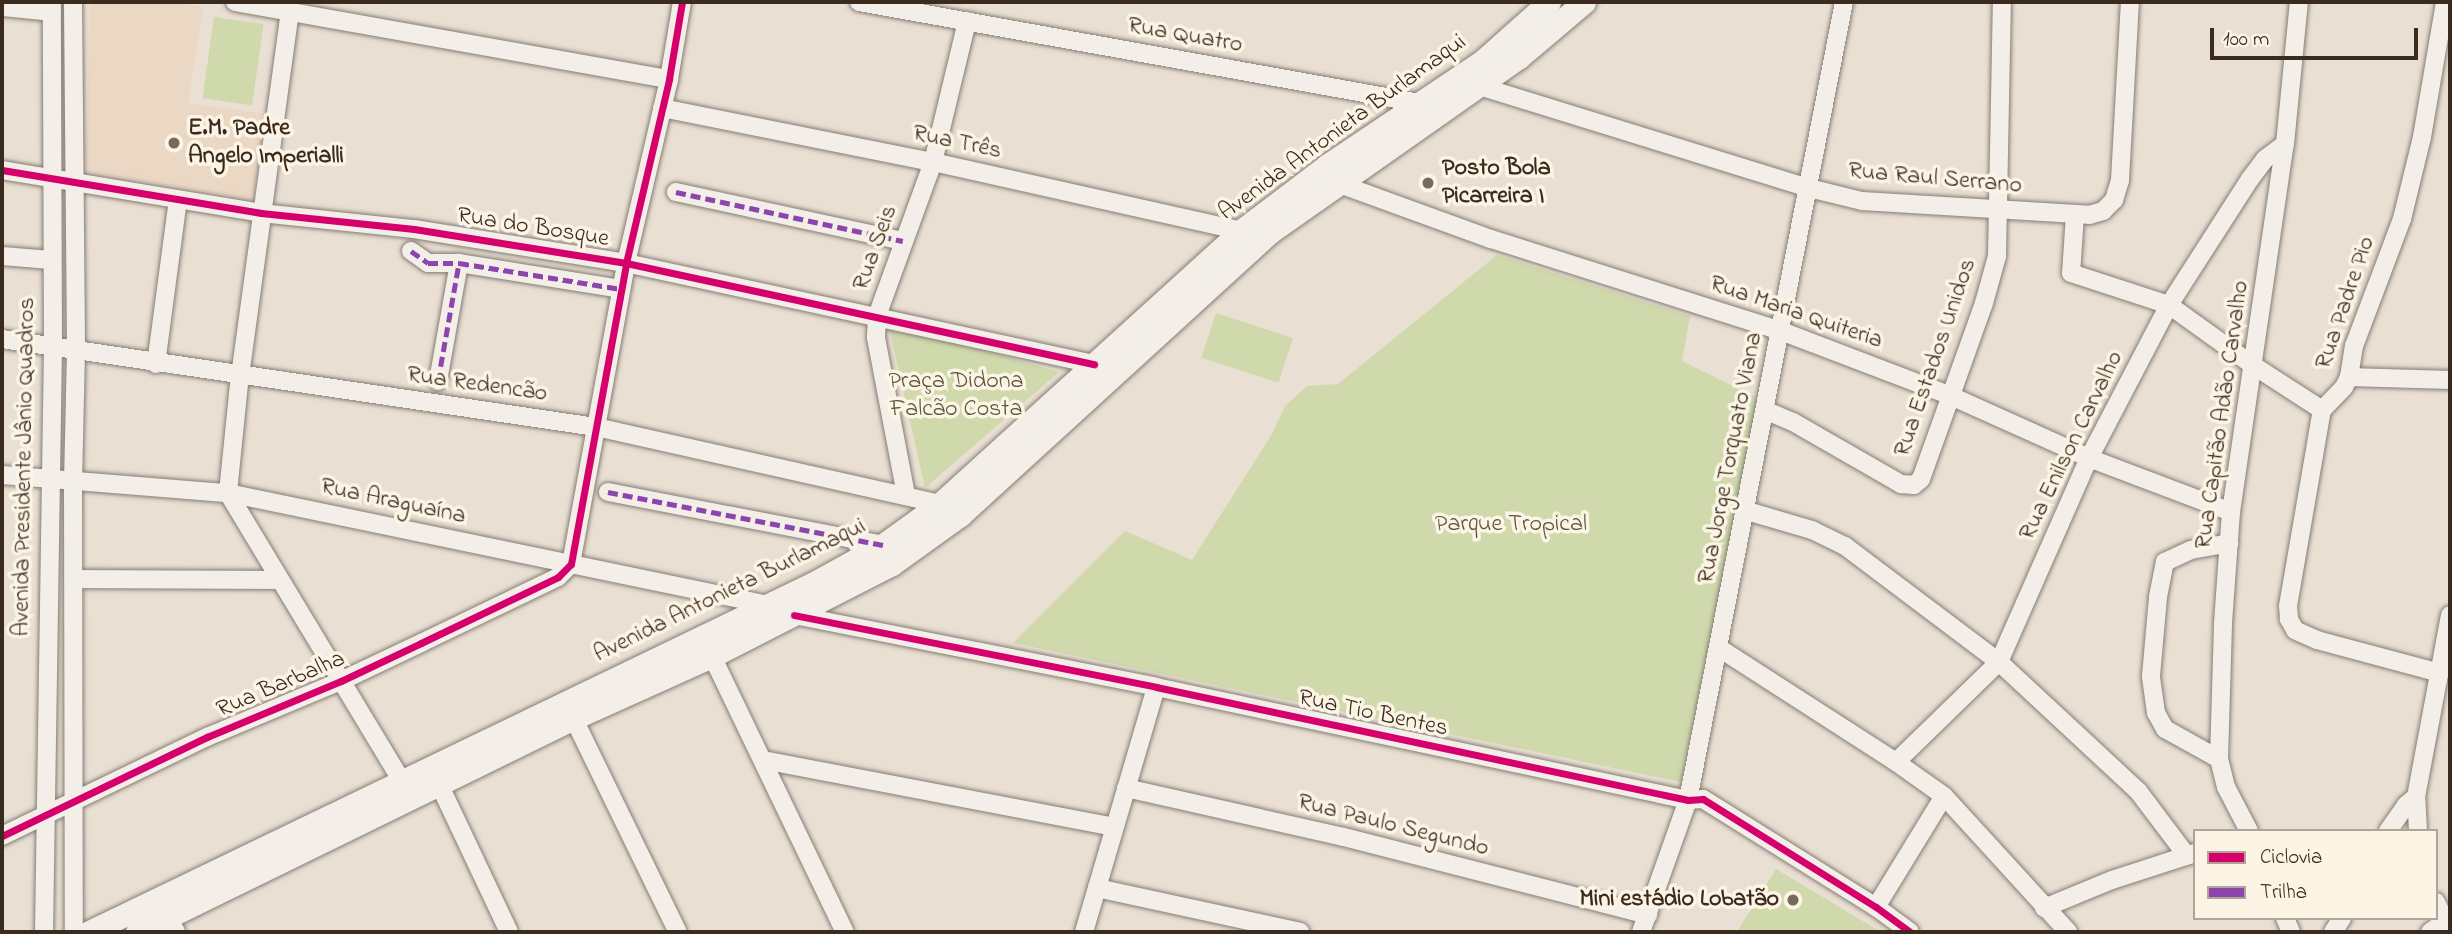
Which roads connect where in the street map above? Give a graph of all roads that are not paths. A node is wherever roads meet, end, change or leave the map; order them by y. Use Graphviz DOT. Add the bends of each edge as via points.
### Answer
graph roads {
  1 [pos="73,2"];
  2 [pos="234,2"];
  3 [pos="682,2"];
  4 [pos="859,2"];
  5 [pos="1549,2"];
  6 [pos="1584,2"];
  7 [pos="1844,2"];
  8 [pos="2002,2"];
  9 [pos="2130,2"];
  10 [pos="2299,2"];
  11 [pos="2445,2"];
  12 [pos="2,7"];
  13 [pos="52,7"];
  14 [pos="290,11"];
  15 [pos="967,21"];
  16 [pos="669,79"];
  17 [pos="1479,86"];
  18 [pos="1419,103"];
  19 [pos="662,108"];
  20 [pos="2284,144"];
  21 [pos="1355,159"];
  22 [pos="933,162"];
  23 [pos="2,170"];
  24 [pos="1330,176"];
  25 [pos="51,177"];
  26 [pos="73,181"];
  27 [pos="1809,188"];
  28 [pos="676,192"];
  29 [pos="178,200"];
  30 [pos="1999,209"];
  31 [pos="261,213"];
  32 [pos="2075,215"];
  33 [pos="1241,231"];
  34 [pos="903,241"];
  35 [pos="411,251"];
  36 [pos="2,256"];
  37 [pos="51,260"];
  38 [pos="459,263"];
  39 [pos="626,263"];
  40 [pos="621,289"];
  41 [pos="2169,305"];
  42 [pos="877,316"];
  43 [pos="1781,331"];
  44 [pos="2,339"];
  45 [pos="53,347"];
  46 [pos="76,351"];
  47 [pos="156,364"];
  48 [pos="1094,364"];
  49 [pos="2251,364"];
  50 [pos="240,374"];
  51 [pos="2349,377"];
  52 [pos="2450,380"];
  53 [pos="438,381"];
  54 [pos="1951,396"];
  55 [pos="2322,410"];
  56 [pos="1767,411"];
  57 [pos="596,427"];
  58 [pos="2089,458"];
  59 [pos="999,465"];
  60 [pos="2,475"];
  61 [pos="52,477"];
  62 [pos="73,479"];
  63 [pos="974,488"];
  64 [pos="608,492"];
  65 [pos="228,493"];
  66 [pos="906,495"];
  67 [pos="940,504"];
  68 [pos="1747,511"];
  69 [pos="2231,512"];
  70 [pos="2229,543"];
  71 [pos="883,545"];
  72 [pos="571,564"];
  73 [pos="74,579"];
  74 [pos="279,580"];
  75 [pos="769,605"];
  76 [pos="794,615"];
  77 [pos="2450,615"];
  78 [pos="749,626"];
  79 [pos="1719,648"];
  80 [pos="712,656"];
  81 [pos="1999,662"];
  82 [pos="2440,673"];
  83 [pos="341,681"];
  84 [pos="1156,687"];
  85 [pos="569,710"];
  86 [pos="763,760"];
  87 [pos="2219,760"];
  88 [pos="1896,762"];
  89 [pos="402,781"];
  90 [pos="440,786"];
  91 [pos="1126,788"];
  92 [pos="1944,796"];
  93 [pos="2416,797"];
  94 [pos="74,799"];
  95 [pos="1688,800"];
  96 [pos="44,813"];
  97 [pos="1113,827"];
  98 [pos="2248,829"];
  99 [pos="2389,829"];
  100 [pos="2418,829"];
  101 [pos="2,835"];
  102 [pos="286,849"];
  103 [pos="2191,855"];
  104 [pos="1097,888"];
  105 [pos="1876,907"];
  106 [pos="2044,908"];
  107 [pos="2438,908"];
  108 [pos="1645,924"];
  109 [pos="172,925"];
  110 [pos="2444,926"];
  111 [pos="44,932"];
  112 [pos="74,932"];
  113 [pos="89,932"];
  114 [pos="137,932"];
  115 [pos="509,932"];
  116 [pos="678,932"];
  117 [pos="845,932"];
  118 [pos="1084,932"];
  119 [pos="1300,932"];
  120 [pos="1910,932"];
  121 [pos="2068,932"];
  1 -- 26 [label="street, Avenida Presidente Jânio Quadros"];
  2 -- 14 [label="street"];
  3 -- 16 [label="street"];
  4 -- 15 [label="street, Rua Quatro"];
  5 -- 18 [label="main road, Avenida Antonieta Burlamaqui" via="1483,60"];
  6 -- 17 [label="main road, Avenida Antonieta Burlamaqui"];
  7 -- 27 [label="street, Rua Jorge Torquato Viana"];
  8 -- 30 [label="street, Rua Estados Unidos"];
  9 -- 32 [label="street, Rua Raul Serrano" via="2120,180 2103,211"];
  10 -- 20 [label="street, Rua Capitão Adão Carvalho"];
  11 -- 51 [label="street, Rua Padre Pio" via="2412,183 2354,346"];
  12 -- 13 [label="street"];
  13 -- 25 [label="street, Avenida Presidente Jânio Quadros"];
  14 -- 16 [label="street"];
  14 -- 31 [label="street"];
  15 -- 18 [label="street, Rua Quatro"];
  15 -- 22 [label="street, Rua Seis"];
  16 -- 19 [label="street"];
  17 -- 21 [label="main road, Avenida Antonieta Burlamaqui"];
  17 -- 27 [label="street, Rua Raul Serrano"];
  18 -- 21 [label="main road, Avenida Antonieta Burlamaqui"];
  19 -- 22 [label="street, Rua Três"];
  19 -- 39 [label="street"];
  20 -- 41 [label="street, Rua Enilson Carvalho" via="2250,179"];
  20 -- 49 [label="street, Rua Capitão Adão Carvalho"];
  21 -- 24 [label="main road, Avenida Antonieta Burlamaqui"];
  22 -- 33 [label="street, Rua Três"];
  22 -- 34 [label="street, Rua Seis"];
  23 -- 25 [label="street, Rua do Bosque"];
  24 -- 33 [label="main road, Avenida Antonieta Burlamaqui"];
  24 -- 43 [label="street, Rua Maria Quiteria" via="1491,239"];
  24 -- 59 [label="main road, Avenida Antonieta Burlamaqui"];
  25 -- 26 [label="street, Rua do Bosque"];
  25 -- 37 [label="street, Avenida Presidente Jânio Quadros"];
  26 -- 29 [label="street, Rua do Bosque"];
  26 -- 46 [label="street, Avenida Presidente Jânio Quadros"];
  27 -- 30 [label="street, Rua Raul Serrano" via="1862,201"];
  27 -- 43 [label="street, Rua Jorge Torquato Viana"];
  28 -- 34 [label="street"];
  29 -- 31 [label="street, Rua do Bosque"];
  29 -- 47 [label="street"];
  30 -- 32 [label="street, Rua Raul Serrano"];
  30 -- 54 [label="street, Rua Estados Unidos" via="1997,256"];
  31 -- 39 [label="street, Rua do Bosque" via="414,229"];
  31 -- 50 [label="street"];
  32 -- 41 [label="street" via="2071,273"];
  33 -- 48 [label="main road, Avenida Antonieta Burlamaqui"];
  34 -- 42 [label="street, Rua Seis"];
  35 -- 38 [label="street" via="428,262"];
  36 -- 37 [label="street"];
  37 -- 45 [label="street, Avenida Presidente Jânio Quadros"];
  38 -- 40 [label="street"];
  38 -- 53 [label="street"];
  39 -- 40 [label="street"];
  39 -- 42 [label="street, Rua do Bosque"];
  40 -- 57 [label="street"];
  41 -- 49 [label="street"];
  41 -- 58 [label="street, Rua Enilson Carvalho"];
  42 -- 48 [label="street, Rua do Bosque"];
  42 -- 66 [label="street, Rua Seis" via="876,337"];
  43 -- 54 [label="street, Rua Maria Quiteria"];
  43 -- 56 [label="street, Rua Jorge Torquato Viana"];
  44 -- 45 [label="street, Rua Redencão"];
  45 -- 46 [label="street, Rua Redencão"];
  45 -- 61 [label="street, Avenida Presidente Jânio Quadros"];
  46 -- 47 [label="street, Rua Redencão"];
  46 -- 62 [label="street, Avenida Presidente Jânio Quadros"];
  47 -- 50 [label="street, Rua Redencão"];
  48 -- 59 [label="main road, Avenida Antonieta Burlamaqui"];
  49 -- 55 [label="street"];
  49 -- 69 [label="street, Rua Capitão Adão Carvalho"];
  50 -- 57 [label="street, Rua Redencão"];
  50 -- 65 [label="street"];
  51 -- 52 [label="street"];
  51 -- 55 [label="street, Rua Padre Pio"];
  54 -- 56 [label="street, Rua Estados Unidos" via="1921,479 1914,485 1901,484"];
  54 -- 58 [label="street, Rua Maria Quiteria"];
  55 -- 82 [label="street" via="2289,590 2289,619 2295,630 2317,640"];
  56 -- 68 [label="street, Rua Jorge Torquato Viana"];
  57 -- 66 [label="street, Rua Redencão"];
  57 -- 72 [label="street"];
  58 -- 69 [label="street, Rua Maria Quiteria"];
  58 -- 81 [label="street, Rua Enilson Carvalho"];
  59 -- 63 [label="main road, Avenida Antonieta Burlamaqui"];
  60 -- 61 [label="street, Rua Araguaína"];
  61 -- 62 [label="street, Rua Araguaína"];
  61 -- 96 [label="street, Avenida Presidente Jânio Quadros"];
  62 -- 65 [label="street, Rua Araguaína"];
  62 -- 73 [label="street, Avenida Presidente Jânio Quadros"];
  63 -- 67 [label="main road, Avenida Antonieta Burlamaqui"];
  63 -- 76 [label="main road, Avenida Antonieta Burlamaqui" via="960,515 892,564"];
  64 -- 71 [label="street"];
  65 -- 72 [label="street, Rua Araguaína"];
  65 -- 74 [label="street"];
  66 -- 67 [label="street, Rua Redencão"];
  67 -- 71 [label="main road, Avenida Antonieta Burlamaqui"];
  68 -- 79 [label="street, Rua Jorge Torquato Viana"];
  68 -- 81 [label="street" via="1812,530 1845,546"];
  69 -- 70 [label="street, Rua Capitão Adão Carvalho"];
  70 -- 87 [label="street, Rua Capitão Adão Carvalho"];
  70 -- 87 [label="street" via="2191,550 2165,562 2151,676 2156,713 2165,729"];
  71 -- 75 [label="main road, Avenida Antonieta Burlamaqui"];
  72 -- 75 [label="street, Rua Araguaína"];
  72 -- 83 [label="street, Rua Barbalha" via="558,577"];
  73 -- 74 [label="street"];
  73 -- 94 [label="street, Avenida Presidente Jânio Quadros"];
  74 -- 83 [label="street"];
  75 -- 76 [label="main road"];
  75 -- 78 [label="main road, Avenida Antonieta Burlamaqui"];
  76 -- 78 [label="main road, Avenida Antonieta Burlamaqui"];
  76 -- 84 [label="street, Rua Tio Bentes"];
  77 -- 82 [label="street"];
  78 -- 80 [label="main road, Avenida Antonieta Burlamaqui"];
  78 -- 85 [label="main road, Avenida Antonieta Burlamaqui"];
  79 -- 88 [label="street"];
  79 -- 95 [label="street, Rua Jorge Torquato Viana"];
  80 -- 85 [label="main road, Avenida Antonieta Burlamaqui"];
  80 -- 86 [label="street"];
  81 -- 88 [label="street, Rua Enilson Carvalho"];
  81 -- 103 [label="street" via="2138,790"];
  82 -- 93 [label="street"];
  83 -- 89 [label="street"];
  83 -- 94 [label="street, Rua Barbalha"];
  84 -- 91 [label="street"];
  84 -- 95 [label="street, Rua Tio Bentes"];
  85 -- 89 [label="main road, Avenida Antonieta Burlamaqui"];
  85 -- 90 [label="main road, Avenida Antonieta Burlamaqui"];
  85 -- 116 [label="street"];
  86 -- 97 [label="street"];
  86 -- 117 [label="street"];
  87 -- 98 [label="street, Rua Capitão Adão Carvalho" via="2226,787"];
  88 -- 92 [label="street"];
  89 -- 102 [label="main road, Avenida Antonieta Burlamaqui"];
  90 -- 102 [label="main road, Avenida Antonieta Burlamaqui"];
  90 -- 115 [label="street"];
  91 -- 97 [label="street"];
  91 -- 108 [label="street, Rua Paulo Segundo" via="1344,837"];
  92 -- 105 [label="street"];
  92 -- 106 [label="street"];
  93 -- 99 [label="street"];
  93 -- 100 [label="street"];
  94 -- 96 [label="street, Rua Barbalha"];
  94 -- 112 [label="street, Avenida Presidente Jânio Quadros"];
  95 -- 105 [label="street, Rua Tio Bentes" via="1703,799"];
  95 -- 108 [label="street, Rua Jorge Torquato Viana"];
  96 -- 101 [label="street, Rua Barbalha"];
  96 -- 111 [label="street, Avenida Presidente Jânio Quadros"];
  97 -- 104 [label="street"];
  102 -- 109 [label="main road, Avenida Antonieta Burlamaqui"];
  102 -- 113 [label="main road, Avenida Antonieta Burlamaqui"];
  103 -- 106 [label="street"];
  104 -- 118 [label="street"];
  104 -- 119 [label="street"];
  105 -- 120 [label="street, Rua Tio Bentes"];
  106 -- 121 [label="street"];
  107 -- 110 [label="street"];
  109 -- 114 [label="main road, Avenida Antonieta Burlamaqui"];
}
